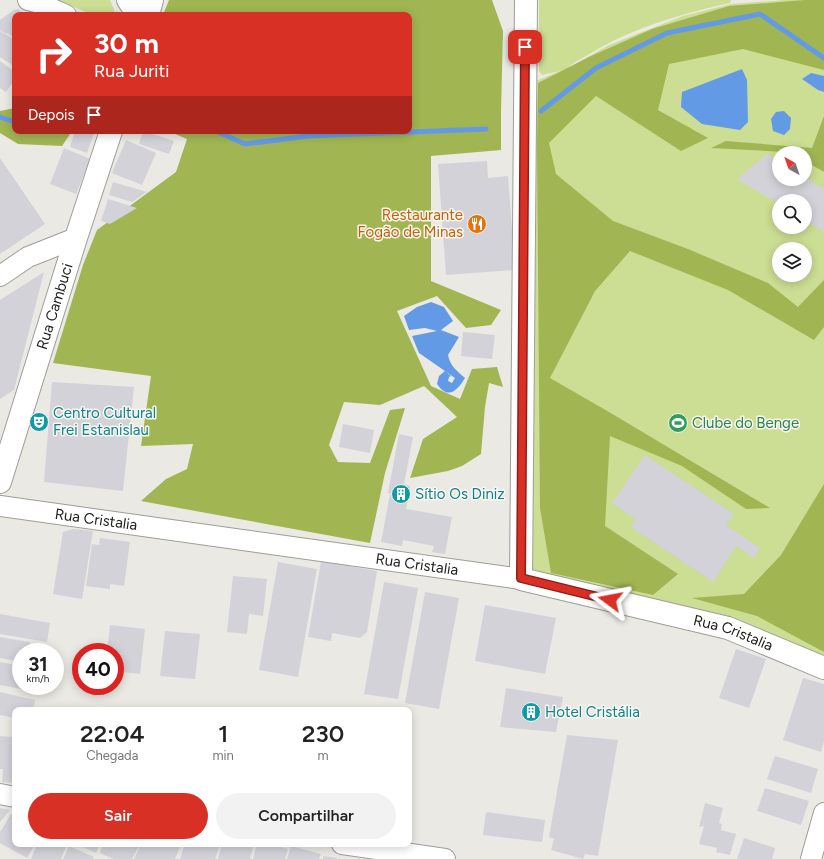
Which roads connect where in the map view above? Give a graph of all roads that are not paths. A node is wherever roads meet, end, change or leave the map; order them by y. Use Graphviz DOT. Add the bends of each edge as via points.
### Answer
graph roads {
  1 [pos="28,0"];
  2 [pos="128,0"];
  3 [pos="152,0"];
  4 [pos="526,0"];
  5 [pos="59,12"];
  6 [pos="136,12"];
  7 [pos="149,12"];
  8 [pos="110,134"];
  9 [pos="76,238"];
  10 [pos="0,276"];
  11 [pos="0,482"];
  12 [pos="0,506"];
  13 [pos="521,578"];
  14 [pos="824,668"];
  15 [pos="0,794"];
  16 [pos="12,796"];
  17 [pos="824,813"];
  18 [pos="363,847"];
  19 [pos="445,859"];
  20 [pos="812,859"];
  1 -- 5 [label="street"];
  2 -- 6 [label="street"];
  3 -- 7 [label="street"];
  4 -- 13 [label="street"];
  8 -- 9 [label="street, Rua Cambuci"];
  9 -- 10 [label="street" via="28,257"];
  9 -- 11 [label="street, Rua Cambuci"];
  12 -- 13 [label="street, Rua Cristalia"];
  13 -- 14 [label="street, Rua Cristalia" via="728,628"];
  15 -- 16 [label="street"];
  17 -- 20 [label="street"];
  18 -- 19 [label="street"];
}
